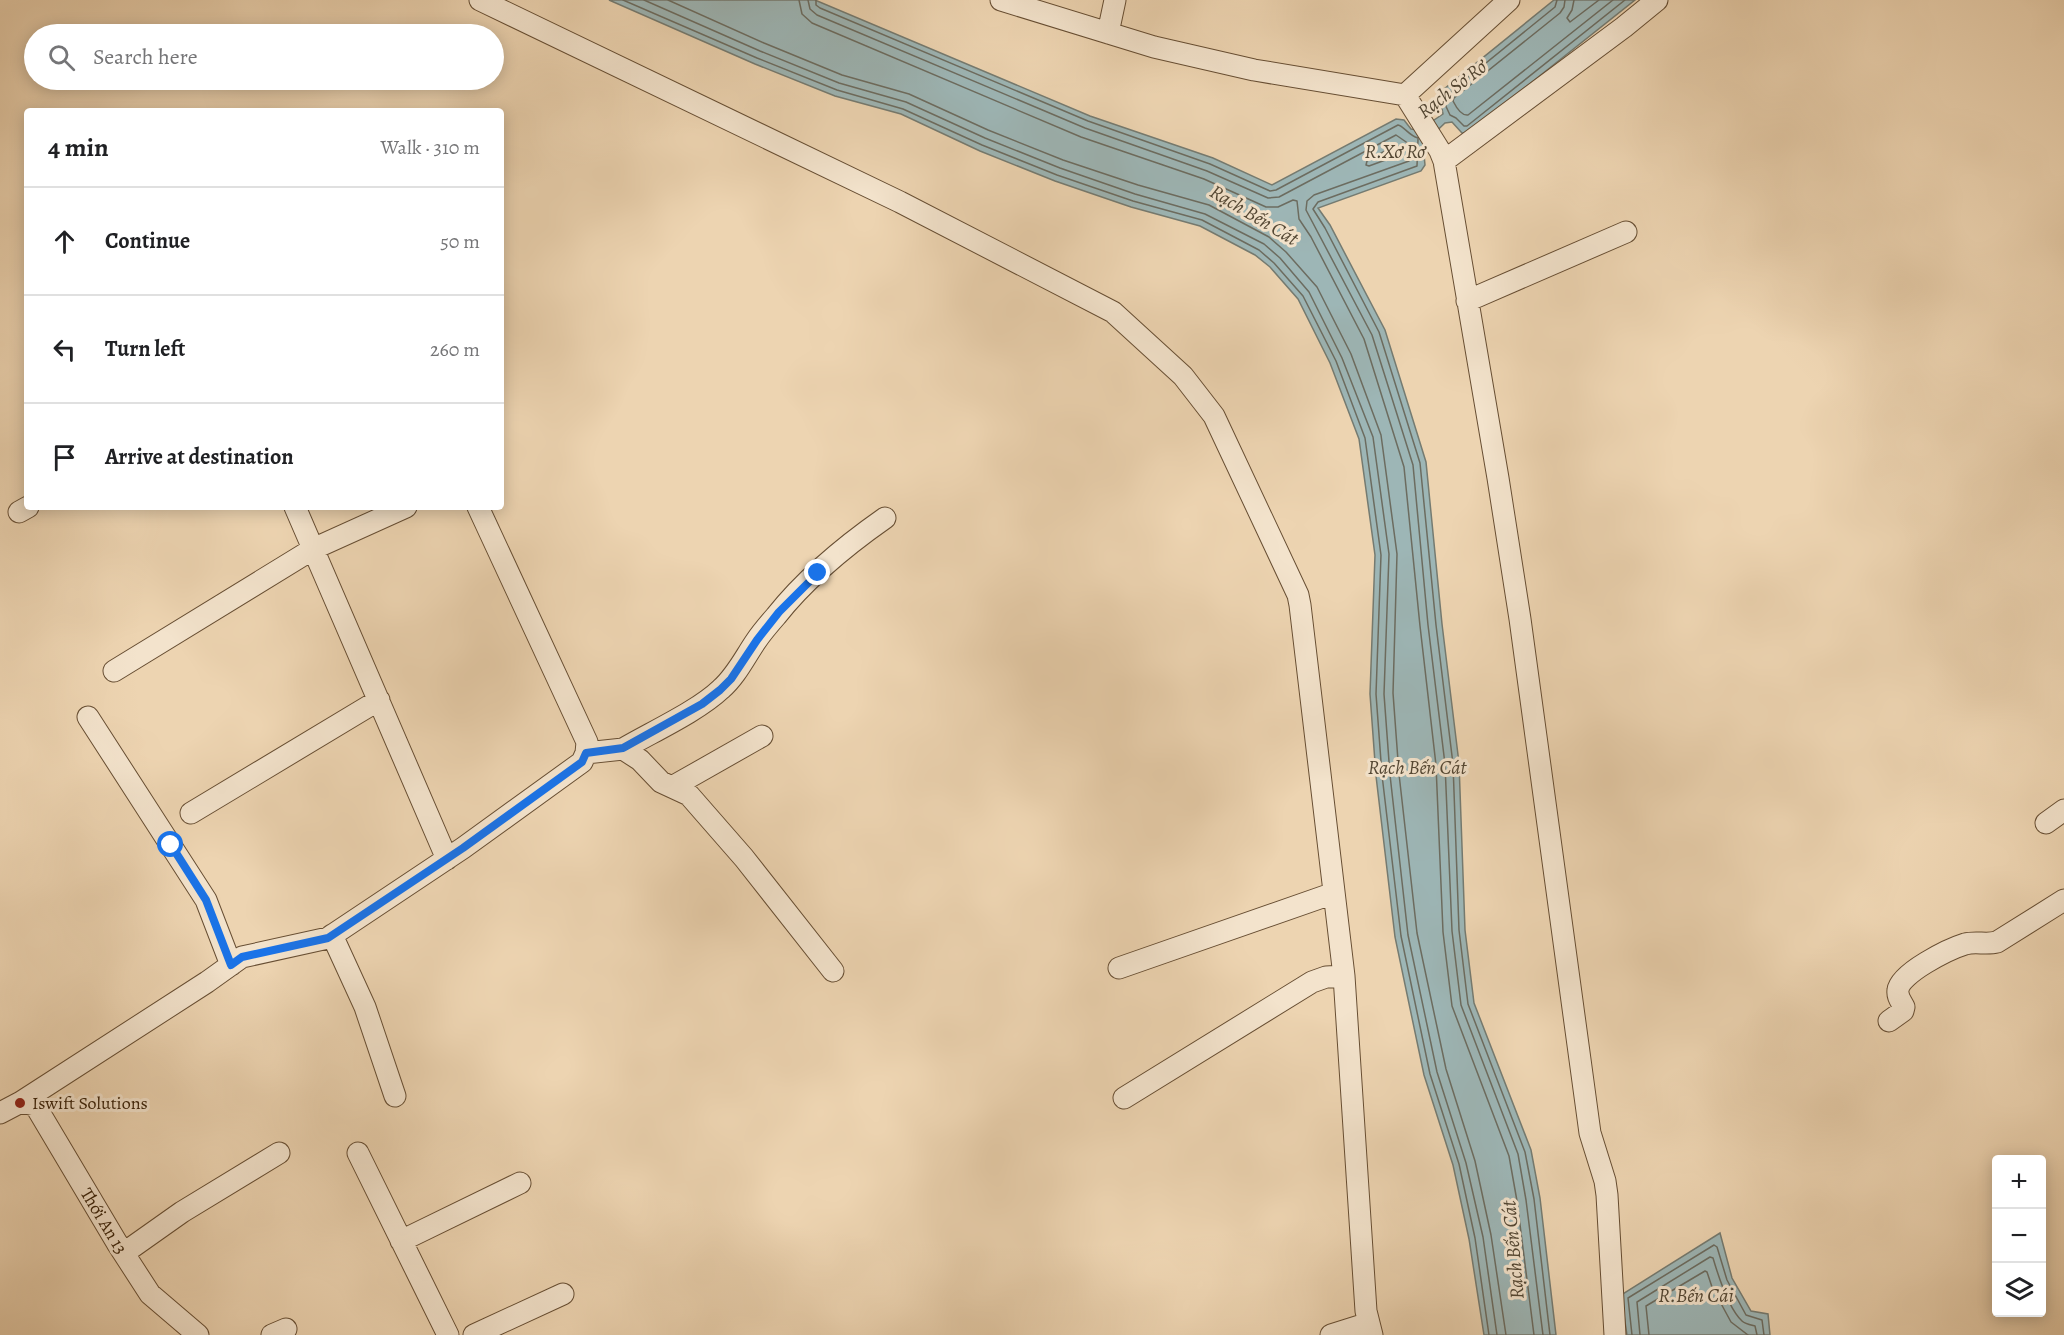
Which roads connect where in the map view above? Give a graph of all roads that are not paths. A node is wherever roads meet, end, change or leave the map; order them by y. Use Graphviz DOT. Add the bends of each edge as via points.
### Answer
graph roads {
  1 [pos="480,0"];
  2 [pos="1000,0"];
  3 [pos="1115,0"];
  4 [pos="1509,0"];
  5 [pos="1657,0"];
  6 [pos="1108,33"];
  7 [pos="1406,97"];
  8 [pos="1442,156"];
  9 [pos="1626,232"];
  10 [pos="1467,301"];
  11 [pos="296,510"];
  12 [pos="399,510"];
  13 [pos="479,510"];
  14 [pos="885,518"];
  15 [pos="313,549"];
  16 [pos="114,670"];
  17 [pos="379,700"];
  18 [pos="88,717"];
  19 [pos="762,736"];
  20 [pos="623,748"];
  21 [pos="586,753"];
  22 [pos="672,787"];
  23 [pos="2064,810"];
  24 [pos="191,813"];
  25 [pos="2046,823"];
  26 [pos="447,858"];
  27 [pos="1334,893"];
  28 [pos="2064,900"];
  29 [pos="332,935"];
  30 [pos="231,965"];
  31 [pos="1119,968"];
  32 [pos="833,971"];
  33 [pos="1344,976"];
  34 [pos="1889,1021"];
  35 [pos="394,1096"];
  36 [pos="1124,1098"];
  37 [pos="21,1102"];
  38 [pos="0,1113"];
  39 [pos="279,1152"];
  40 [pos="358,1153"];
  41 [pos="520,1183"];
  42 [pos="401,1241"];
  43 [pos="124,1253"];
  44 [pos="563,1294"];
  45 [pos="1370,1329"];
  46 [pos="198,1335"];
  47 [pos="448,1335"];
  48 [pos="474,1335"];
  49 [pos="1331,1335"];
  50 [pos="1615,1335"];
  1 -- 27 [label="street" via="900,202 1113,312 1183,376 1214,416 1298,595"];
  2 -- 6 [label="street"];
  3 -- 6 [label="street"];
  4 -- 7 [label="street"];
  5 -- 8 [label="street"];
  6 -- 7 [label="street" via="1254,70"];
  7 -- 8 [label="street"];
  8 -- 10 [label="street"];
  9 -- 10 [label="street"];
  10 -- 50 [label="street" via="1520,620 1590,1133 1605,1181"];
  11 -- 15 [label="street"];
  12 -- 15 [label="street"];
  13 -- 21 [label="street" via="587,742"];
  14 -- 20 [label="street" via="847,544 795,595 720,690"];
  15 -- 16 [label="street"];
  15 -- 17 [label="street"];
  17 -- 24 [label="street"];
  17 -- 26 [label="street"];
  18 -- 30 [label="street" via="206,900"];
  19 -- 22 [label="street"];
  20 -- 21 [label="street"];
  20 -- 22 [label="street" via="660,782"];
  21 -- 26 [label="street" via="582,762"];
  22 -- 32 [label="street" via="689,795"];
  23 -- 25 [label="street"];
  26 -- 29 [label="street"];
  27 -- 31 [label="street"];
  27 -- 33 [label="street"];
  28 -- 34 [label="street" via="1997,942 1963,945 1920,966 1898,987 1903,1011"];
  29 -- 30 [label="street" via="242,957"];
  29 -- 35 [label="street" via="365,1007"];
  30 -- 37 [label="street"];
  33 -- 36 [label="street" via="1312,982"];
  33 -- 45 [label="street"];
  37 -- 38 [label="street"];
  37 -- 43 [label="street, Thới An 13" via="34,1105"];
  39 -- 43 [label="street"];
  40 -- 42 [label="street"];
  41 -- 42 [label="street"];
  42 -- 47 [label="street"];
  43 -- 46 [label="street, Thới An 13" via="150,1294"];
  44 -- 48 [label="street"];
  45 -- 49 [label="street"];
}
